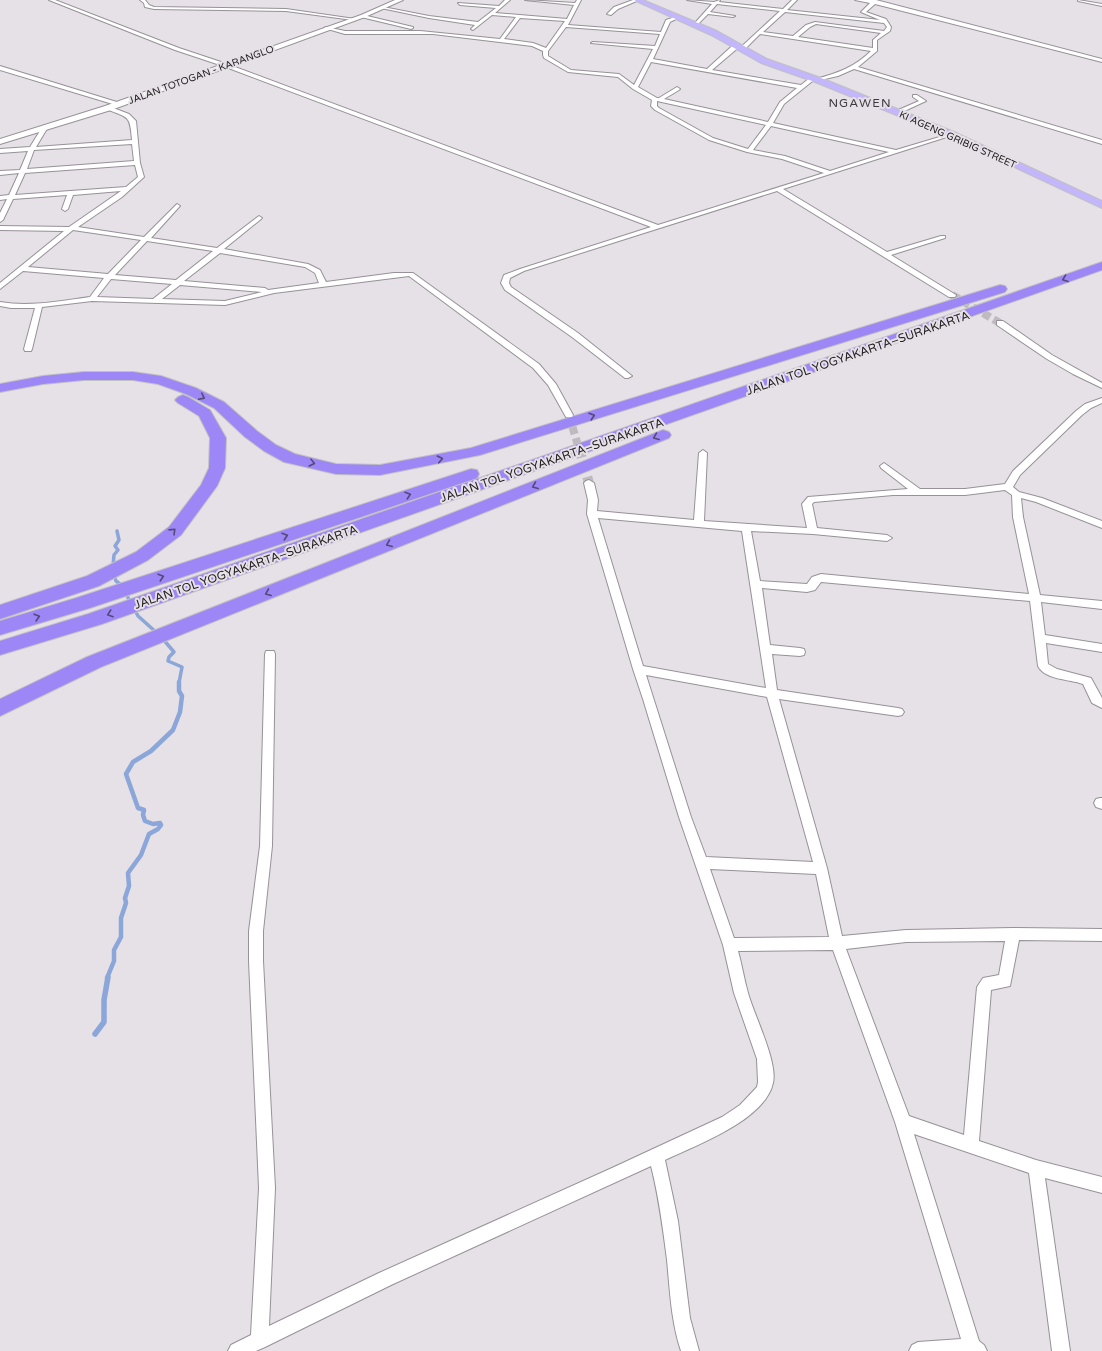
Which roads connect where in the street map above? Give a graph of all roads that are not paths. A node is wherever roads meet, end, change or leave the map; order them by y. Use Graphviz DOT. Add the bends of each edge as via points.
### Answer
graph roads {
  1 [pos="51,0"];
  2 [pos="142,0"];
  3 [pos="398,0"];
  4 [pos="508,0"];
  5 [pos="527,0"];
  6 [pos="637,0"];
  7 [pos="689,0"];
  8 [pos="795,0"];
  9 [pos="857,0"];
  10 [pos="1080,0"];
  11 [pos="539,1"];
  12 [pos="717,1"];
  13 [pos="874,1"];
  14 [pos="578,2"];
  15 [pos="206,3"];
  16 [pos="460,4"];
  17 [pos="280,5"];
  18 [pos="1102,5"];
  19 [pos="499,7"];
  20 [pos="198,8"];
  21 [pos="383,8"];
  22 [pos="275,9"];
  23 [pos="784,11"];
  24 [pos="402,12"];
  25 [pos="707,13"];
  26 [pos="492,14"];
  27 [pos="609,14"];
  28 [pos="397,15"];
  29 [pos="363,16"];
  30 [pos="519,16"];
  31 [pos="732,16"];
  32 [pos="429,17"];
  33 [pos="530,17"];
  34 [pos="676,17"];
  35 [pos="392,18"];
  36 [pos="354,19"];
  37 [pos="567,20"];
  38 [pos="423,21"];
  39 [pos="386,22"];
  40 [pos="886,22"];
  41 [pos="379,24"];
  42 [pos="417,24"];
  43 [pos="479,24"];
  44 [pos="696,25"];
  45 [pos="565,26"];
  46 [pos="834,26"];
  47 [pos="372,27"];
  48 [pos="326,28"];
  49 [pos="411,28"];
  50 [pos="828,31"];
  51 [pos="358,32"];
  52 [pos="407,32"];
  53 [pos="884,32"];
  54 [pos="662,33"];
  55 [pos="760,33"];
  56 [pos="465,36"];
  57 [pos="824,36"];
  58 [pos="794,38"];
  59 [pos="501,40"];
  60 [pos="819,42"];
  61 [pos="593,43"];
  62 [pos="739,47"];
  63 [pos="656,48"];
  64 [pos="875,50"];
  65 [pos="546,51"];
  66 [pos="649,60"];
  67 [pos="1102,61"];
  68 [pos="224,65"];
  69 [pos="0,68"];
  70 [pos="855,68"];
  71 [pos="708,70"];
  72 [pos="816,79"];
  73 [pos="801,87"];
  74 [pos="635,88"];
  75 [pos="677,89"];
  76 [pos="928,90"];
  77 [pos="654,99"];
  78 [pos="661,99"];
  79 [pos="114,106"];
  80 [pos="898,112"];
  81 [pos="770,123"];
  82 [pos="45,128"];
  83 [pos="951,134"];
  84 [pos="0,142"];
  85 [pos="136,142"];
  86 [pos="1102,142"];
  87 [pos="32,148"];
  88 [pos="0,151"];
  89 [pos="749,151"];
  90 [pos="895,151"];
  91 [pos="138,163"];
  92 [pos="22,172"];
  93 [pos="828,172"];
  94 [pos="0,174"];
  95 [pos="128,189"];
  96 [pos="778,189"];
  97 [pos="71,192"];
  98 [pos="0,198"];
  99 [pos="10,198"];
  100 [pos="1102,204"];
  101 [pos="177,206"];
  102 [pos="65,209"];
  103 [pos="259,218"];
  104 [pos="0,220"];
  105 [pos="657,227"];
  106 [pos="0,228"];
  107 [pos="71,229"];
  108 [pos="943,237"];
  109 [pos="146,239"];
  110 [pos="218,250"];
  111 [pos="885,254"];
  112 [pos="1102,266"];
  113 [pos="21,269"];
  114 [pos="1046,273"];
  115 [pos="109,277"];
  116 [pos="176,283"];
  117 [pos="323,284"];
  118 [pos="1011,286"];
  119 [pos="0,287"];
  120 [pos="274,291"];
  121 [pos="952,295"];
  122 [pos="92,299"];
  123 [pos="156,300"];
  124 [pos="0,304"];
  125 [pos="39,306"];
  126 [pos="1000,323"];
  127 [pos="926,329"];
  128 [pos="28,349"];
  129 [pos="628,376"];
  130 [pos="1102,386"];
  131 [pos="0,388"];
  132 [pos="0,396"];
  133 [pos="1102,400"];
  134 [pos="569,415"];
  135 [pos="703,453"];
  136 [pos="884,466"];
  137 [pos="589,483"];
  138 [pos="1008,487"];
  139 [pos="918,492"];
  140 [pos="1016,494"];
  141 [pos="592,514"];
  142 [pos="699,524"];
  143 [pos="1102,525"];
  144 [pos="746,528"];
  145 [pos="813,531"];
  146 [pos="887,538"];
  147 [pos="756,584"];
  148 [pos="1035,597"];
  149 [pos="1102,605"];
  150 [pos="0,612"];
  151 [pos="0,628"];
  152 [pos="1040,638"];
  153 [pos="0,648"];
  154 [pos="1102,648"];
  155 [pos="766,649"];
  156 [pos="800,652"];
  157 [pos="270,654"];
  158 [pos="638,669"];
  159 [pos="772,694"];
  160 [pos="1102,704"];
  161 [pos="0,708"];
  162 [pos="898,712"];
  163 [pos="701,863"];
  164 [pos="821,868"];
  165 [pos="1012,934"];
  166 [pos="1100,935"];
  167 [pos="836,943"];
  168 [pos="730,945"];
  169 [pos="902,1122"];
  170 [pos="971,1146"];
  171 [pos="656,1155"];
  172 [pos="1036,1168"];
  173 [pos="1102,1185"];
  174 [pos="259,1341"];
  175 [pos="975,1349"];
  176 [pos="237,1351"];
  177 [pos="690,1351"];
  178 [pos="918,1351"];
  179 [pos="1061,1351"];
  1 -- 68 [label="street"];
  2 -- 20 [label="street" via="147,6 154,8"];
  3 -- 21 [label="main road, JALAN TOTOGAN - KARANGLO"];
  4 -- 19 [label="street"];
  5 -- 11 [label="street"];
  6 -- 27 [label="street" via="616,8"];
  6 -- 34 [label="main road, KI AGENG GRIBIG STREET"];
  7 -- 12 [label="street"];
  8 -- 23 [label="street"];
  9 -- 13 [label="street"];
  10 -- 18 [label="street"];
  11 -- 14 [label="street"];
  11 -- 33 [label="street"];
  12 -- 23 [label="street"];
  12 -- 25 [label="street"];
  13 -- 40 [label="street" via="863,12"];
  13 -- 67 [label="street"];
  14 -- 37 [label="street"];
  15 -- 20 [label="street"];
  16 -- 19 [label="street"];
  17 -- 22 [label="street"];
  19 -- 26 [label="street"];
  20 -- 22 [label="street"];
  21 -- 24 [label="street"];
  21 -- 29 [label="main road, JALAN TOTOGAN - KARANGLO"];
  22 -- 36 [label="street"];
  23 -- 40 [label="street"];
  23 -- 55 [label="street"];
  24 -- 28 [label="street"];
  24 -- 32 [label="street"];
  25 -- 31 [label="street"];
  25 -- 44 [label="street"];
  26 -- 30 [label="street"];
  26 -- 43 [label="street"];
  29 -- 36 [label="main road, JALAN TOTOGAN - KARANGLO"];
  29 -- 39 [label="street"];
  30 -- 33 [label="street"];
  30 -- 59 [label="street"];
  32 -- 38 [label="street"];
  32 -- 43 [label="street"];
  33 -- 37 [label="street"];
  34 -- 44 [label="main road, KI AGENG GRIBIG STREET"];
  34 -- 54 [label="street" via="668,21"];
  35 -- 39 [label="street"];
  36 -- 48 [label="main road, JALAN TOTOGAN - KARANGLO"];
  37 -- 45 [label="street"];
  39 -- 41 [label="street"];
  39 -- 49 [label="street"];
  40 -- 53 [label="street" via="889,28"];
  42 -- 49 [label="street"];
  43 -- 56 [label="street"];
  44 -- 62 [label="main road, KI AGENG GRIBIG STREET"];
  45 -- 54 [label="street"];
  45 -- 65 [label="street"];
  46 -- 50 [label="street"];
  46 -- 53 [label="street"];
  46 -- 58 [label="street" via="813,24"];
  47 -- 51 [label="street"];
  48 -- 51 [label="street" via="340,32"];
  48 -- 68 [label="main road, JALAN TOTOGAN - KARANGLO"];
  49 -- 52 [label="street"];
  51 -- 52 [label="street"];
  52 -- 56 [label="street"];
  53 -- 64 [label="street" via="875,40"];
  54 -- 63 [label="street"];
  55 -- 58 [label="street"];
  55 -- 62 [label="street"];
  56 -- 59 [label="street"];
  57 -- 60 [label="street"];
  58 -- 60 [label="street"];
  59 -- 65 [label="street" via="531,44"];
  60 -- 64 [label="street"];
  61 -- 63 [label="street"];
  62 -- 71 [label="street" via="733,48"];
  62 -- 72 [label="main road, KI AGENG GRIBIG STREET" via="764,60"];
  63 -- 66 [label="street"];
  64 -- 70 [label="street"];
  65 -- 74 [label="street" via="546,57 566,70 619,76"];
  66 -- 71 [label="street"];
  66 -- 74 [label="street"];
  68 -- 79 [label="main road, JALAN TOTOGAN - KARANGLO"];
  68 -- 105 [label="street"];
  69 -- 79 [label="street"];
  70 -- 72 [label="street"];
  70 -- 76 [label="street"];
  71 -- 73 [label="street"];
  72 -- 73 [label="street"];
  72 -- 80 [label="main road, KI AGENG GRIBIG STREET"];
  73 -- 81 [label="street" via="782,104"];
  74 -- 77 [label="street"];
  75 -- 78 [label="street"];
  76 -- 80 [label="street" via="915,96 923,101"];
  76 -- 86 [label="street"];
  77 -- 78 [label="street"];
  77 -- 89 [label="street" via="654,106 711,139"];
  78 -- 81 [label="street"];
  79 -- 82 [label="main road, JALAN TOTOGAN - KARANGLO"];
  79 -- 85 [label="street" via="133,121"];
  80 -- 83 [label="main road, KI AGENG GRIBIG STREET"];
  81 -- 89 [label="street"];
  81 -- 90 [label="street"];
  82 -- 84 [label="main road, JALAN TOTOGAN - KARANGLO"];
  82 -- 87 [label="street"];
  83 -- 90 [label="street"];
  83 -- 100 [label="main road, KI AGENG GRIBIG STREET"];
  85 -- 87 [label="street"];
  85 -- 91 [label="street"];
  87 -- 88 [label="street"];
  87 -- 92 [label="street"];
  89 -- 93 [label="street" via="783,157"];
  90 -- 93 [label="street"];
  91 -- 92 [label="street"];
  91 -- 95 [label="street" via="141,177"];
  92 -- 94 [label="street"];
  92 -- 99 [label="street"];
  93 -- 96 [label="street"];
  95 -- 97 [label="street"];
  95 -- 107 [label="street"];
  96 -- 105 [label="street"];
  96 -- 111 [label="street"];
  97 -- 99 [label="street"];
  97 -- 102 [label="street"];
  98 -- 99 [label="street"];
  99 -- 104 [label="street"];
  101 -- 109 [label="street"];
  103 -- 110 [label="street"];
  105 -- 129 [label="street" via="522,270 505,280 508,288"];
  106 -- 107 [label="street"];
  107 -- 109 [label="street"];
  107 -- 113 [label="street"];
  108 -- 111 [label="street"];
  109 -- 110 [label="street"];
  109 -- 115 [label="street"];
  110 -- 116 [label="street"];
  110 -- 117 [label="street" via="312,266"];
  111 -- 121 [label="street"];
  112 -- 127 [label="highway, JALAN TOL YOGYAKARTA–SURAKARTA, one-way"];
  113 -- 115 [label="street"];
  113 -- 119 [label="street"];
  114 -- 118 [label="highway, JALAN TOL YOGYAKARTA–SURAKARTA"];
  115 -- 116 [label="street"];
  115 -- 122 [label="street"];
  116 -- 120 [label="street"];
  116 -- 123 [label="street"];
  117 -- 120 [label="street"];
  117 -- 134 [label="street" via="402,274 414,275 536,366 552,384"];
  131 -- 118 [label="highway, one-way" via="84,376 133,376 161,380 219,406 270,448 290,458 336,469 380,470 474,452"];
  151 -- 118 [label="highway, JALAN TOL YOGYAKARTA–SURAKARTA, one-way" via="83,603 490,467"];
  120 -- 123 [label="street" via="225,303"];
  122 -- 123 [label="street"];
  122 -- 125 [label="street"];
  124 -- 125 [label="street"];
  125 -- 128 [label="street"];
  126 -- 130 [label="street" via="1082,377"];
  127 -- 153 [label="highway, JALAN TOL YOGYAKARTA–SURAKARTA, one-way" via="95,619"];
  127 -- 161 [label="highway, one-way" via="94,662"];
  150 -- 132 [label="highway, one-way" via="93,581 142,556 175,531 209,486 217,468 218,438 205,413 183,400 149,387 81,384"];
  133 -- 138 [label="street" via="1079,413 1016,473"];
  135 -- 142 [label="street"];
  136 -- 139 [label="street"];
  137 -- 141 [label="street" via="593,500"];
  138 -- 139 [label="street" via="965,492"];
  138 -- 140 [label="street"];
  139 -- 145 [label="street" via="811,499 807,504"];
  140 -- 143 [label="street" via="1039,500"];
  140 -- 148 [label="street" via="1018,517"];
  141 -- 142 [label="street"];
  141 -- 158 [label="street"];
  142 -- 144 [label="street"];
  144 -- 145 [label="street"];
  144 -- 147 [label="street"];
  145 -- 146 [label="street"];
  147 -- 148 [label="street" via="807,588 811,587 816,579 821,578"];
  147 -- 155 [label="street"];
  148 -- 149 [label="street"];
  148 -- 152 [label="street"];
  152 -- 154 [label="street"];
  152 -- 160 [label="street" via="1044,668 1087,681 1095,699"];
  155 -- 156 [label="street"];
  155 -- 159 [label="street"];
  157 -- 174 [label="street" via="266,846 256,953 267,1188"];
  158 -- 159 [label="street"];
  158 -- 163 [label="street"];
  159 -- 162 [label="street"];
  159 -- 164 [label="street"];
  163 -- 164 [label="street"];
  163 -- 168 [label="street"];
  164 -- 167 [label="street"];
  165 -- 166 [label="street"];
  165 -- 167 [label="street" via="906,936"];
  165 -- 170 [label="street" via="1006,981 988,983 984,987"];
  167 -- 168 [label="street"];
  167 -- 169 [label="street"];
  168 -- 171 [label="street" via="741,993 764,1059 766,1082 762,1092 745,1110 727,1122"];
  169 -- 170 [label="street"];
  169 -- 175 [label="street"];
  170 -- 172 [label="street"];
  171 -- 174 [label="street" via="413,1266"];
  171 -- 177 [label="street" via="667,1199 678,1292"];
  172 -- 173 [label="street"];
  172 -- 179 [label="street"];
  174 -- 176 [label="street"];
  175 -- 178 [label="street"];
}
